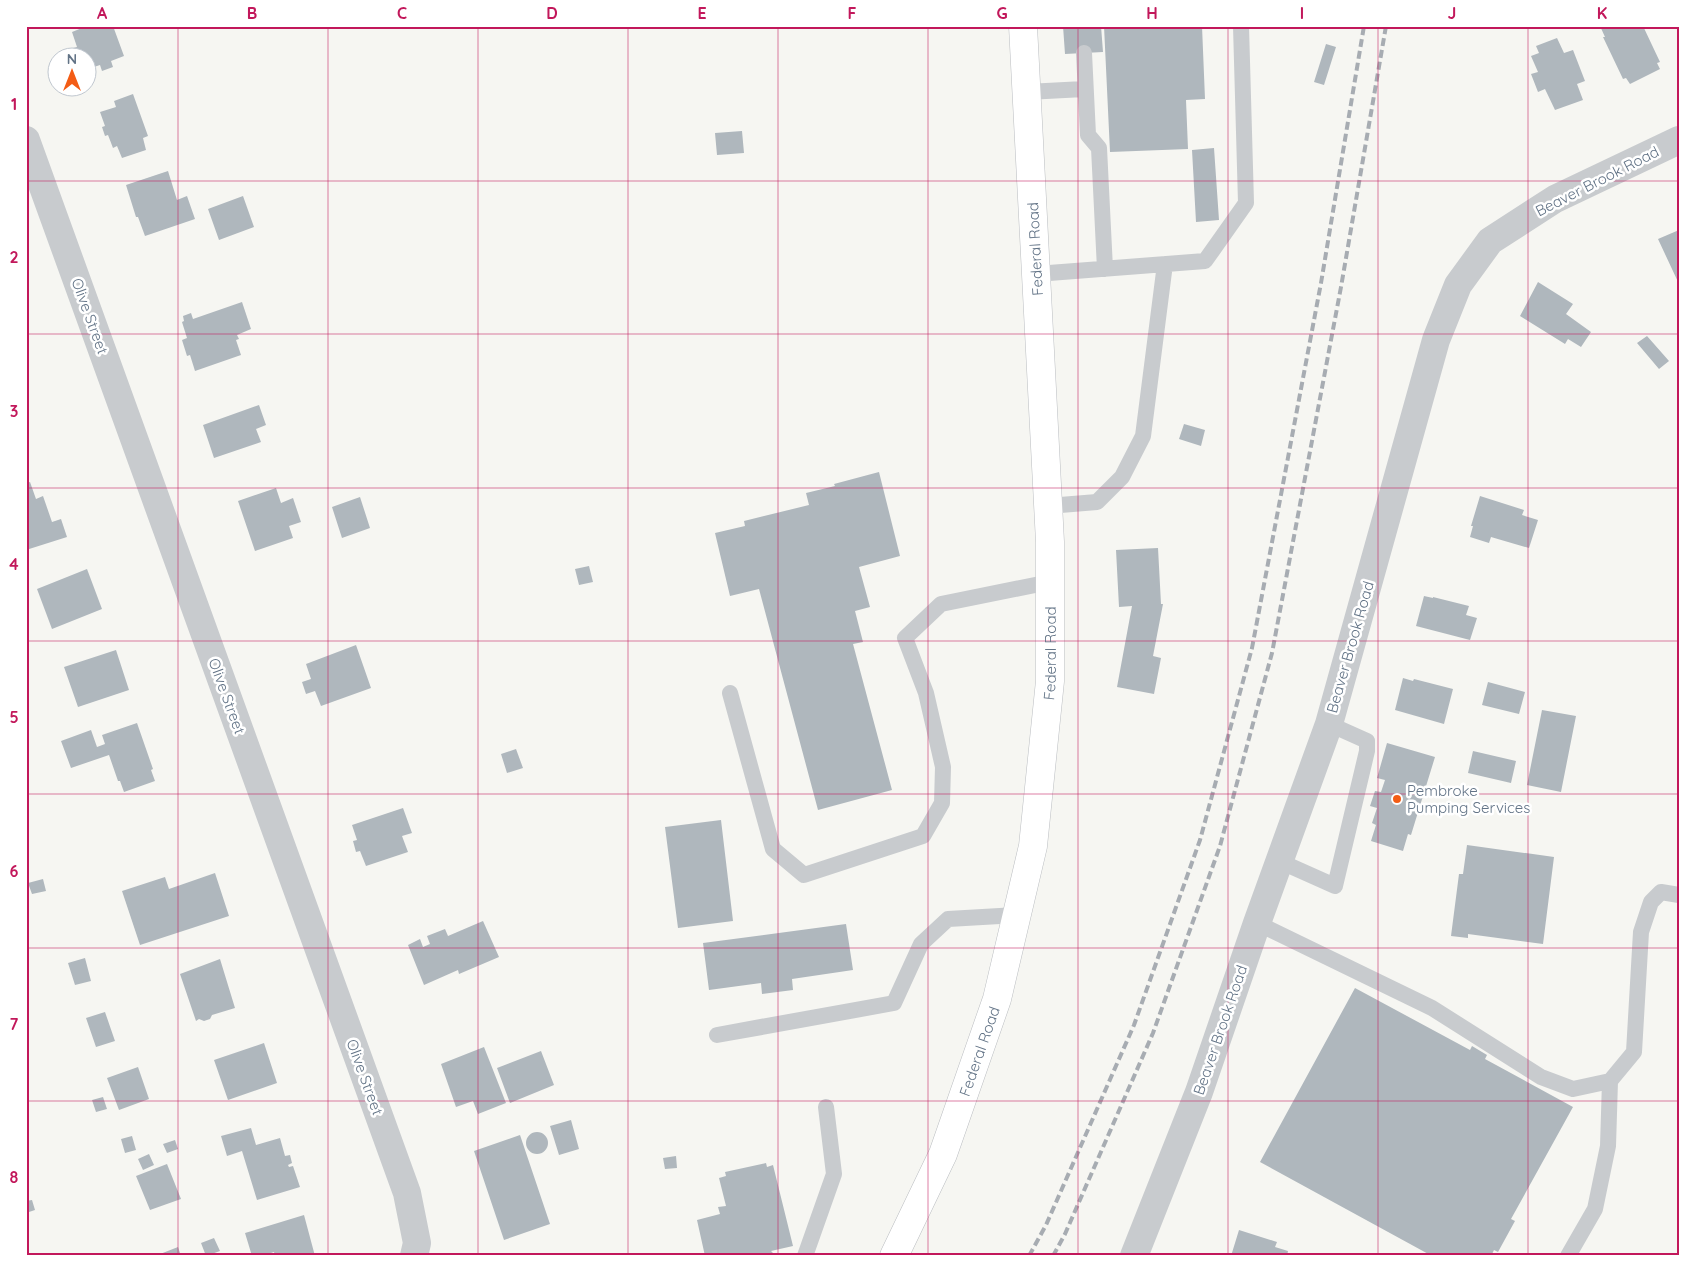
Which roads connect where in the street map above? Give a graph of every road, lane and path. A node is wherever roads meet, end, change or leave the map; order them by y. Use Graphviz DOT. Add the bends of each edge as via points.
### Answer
graph roads {
  1 [pos="1023,26"];
  2 [pos="1241,26"];
  3 [pos="1084,53"];
  4 [pos="1084,89"];
  5 [pos="1027,92"];
  6 [pos="26,140"];
  7 [pos="1679,140"];
  8 [pos="1165,264"];
  9 [pos="1105,269"];
  10 [pos="1036,274"];
  11 [pos="1048,506"];
  12 [pos="1050,582"];
  13 [pos="730,693"];
  14 [pos="1329,724"];
  15 [pos="1280,861"];
  16 [pos="1679,895"];
  17 [pos="1017,915"];
  18 [pos="1257,923"];
  19 [pos="717,1034"];
  20 [pos="1610,1081"];
  21 [pos="826,1106"];
  22 [pos="414,1256"];
  23 [pos="805,1256"];
  24 [pos="894,1256"];
  25 [pos="1134,1256"];
  26 [pos="1568,1256"];
  1 -- 5 [label="main road, Federal Road"];
  2 -- 8 [label="lane" via="1246,203 1205,261"];
  3 -- 4 [label="lane"];
  4 -- 5 [label="lane"];
  4 -- 9 [label="lane" via="1088,135 1099,148"];
  5 -- 10 [label="main road, Federal Road"];
  6 -- 22 [label="street, Olive Street" via="407,1193 417,1243"];
  7 -- 14 [label="street, Beaver Brook Road" via="1555,199 1490,241 1458,285 1436,340"];
  8 -- 9 [label="lane"];
  8 -- 11 [label="lane" via="1142,436 1122,477 1097,502"];
  9 -- 10 [label="lane"];
  10 -- 11 [label="main road, Federal Road"];
  11 -- 12 [label="main road, Federal Road"];
  12 -- 13 [label="lane" via="941,604 905,638 926,693 943,767 942,803 923,836 804,875 773,849"];
  12 -- 17 [label="main road, Federal Road" via="1050,681 1033,846"];
  14 -- 15 [label="street, Beaver Brook Road"];
  14 -- 15 [label="lane" via="1366,741 1335,886"];
  15 -- 18 [label="street, Beaver Brook Road"];
  16 -- 20 [label="lane" via="1661,892 1651,902 1640,932 1634,1052"];
  17 -- 19 [label="lane" via="948,919 921,944 894,1003"];
  17 -- 24 [label="main road, Federal Road" via="997,999 943,1154"];
  18 -- 20 [label="lane" via="1432,1008 1541,1077 1573,1088"];
  18 -- 25 [label="street, Beaver Brook Road" via="1199,1092"];
  20 -- 26 [label="lane" via="1608,1146 1595,1209"];
  21 -- 23 [label="lane" via="834,1174"];
}
